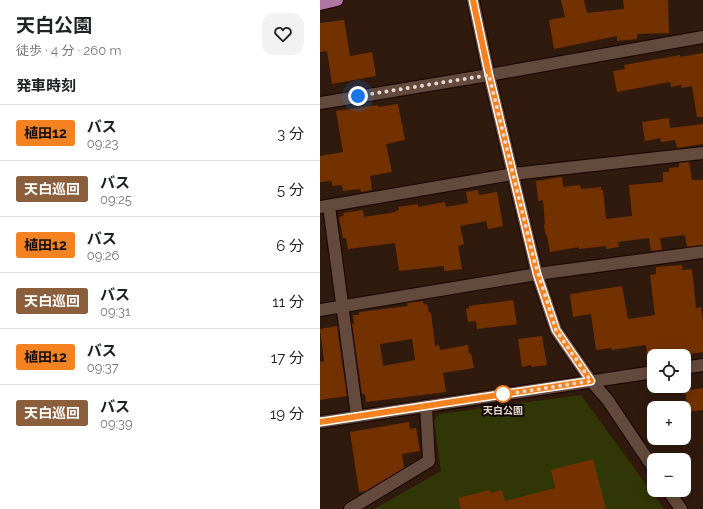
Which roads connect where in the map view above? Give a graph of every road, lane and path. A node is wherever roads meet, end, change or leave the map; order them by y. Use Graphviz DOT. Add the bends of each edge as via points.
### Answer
graph roads {
  1 [pos="337,0"];
  2 [pos="473,0"];
  3 [pos="320,4"];
  4 [pos="703,37"];
  5 [pos="489,75"];
  6 [pos="320,103"];
  7 [pos="703,153"];
  8 [pos="513,174"];
  9 [pos="324,206"];
  10 [pos="703,252"];
  11 [pos="537,274"];
  12 [pos="343,306"];
  13 [pos="320,310"];
  14 [pos="703,365"];
  15 [pos="691,367"];
  16 [pos="647,373"];
  17 [pos="591,381"];
  18 [pos="426,406"];
  19 [pos="357,416"];
  20 [pos="320,422"];
  21 [pos="647,459"];
  22 [pos="673,497"];
  23 [pos="350,509"];
  24 [pos="681,509"];
  1 -- 3 [label="main road"];
  2 -- 5 [label="street"];
  4 -- 5 [label="street"];
  5 -- 6 [label="street"];
  5 -- 8 [label="street"];
  7 -- 8 [label="street"];
  8 -- 9 [label="street"];
  8 -- 11 [label="street"];
  9 -- 12 [label="street"];
  10 -- 11 [label="street"];
  11 -- 12 [label="street"];
  11 -- 17 [label="street" via="556,330"];
  12 -- 13 [label="street"];
  12 -- 19 [label="street"];
  14 -- 15 [label="street"];
  16 -- 17 [label="street"];
  17 -- 18 [label="street"];
  17 -- 21 [label="street" via="607,399"];
  18 -- 19 [label="street"];
  18 -- 23 [label="street" via="429,461"];
  19 -- 20 [label="street"];
  22 -- 24 [label="street"];
}
